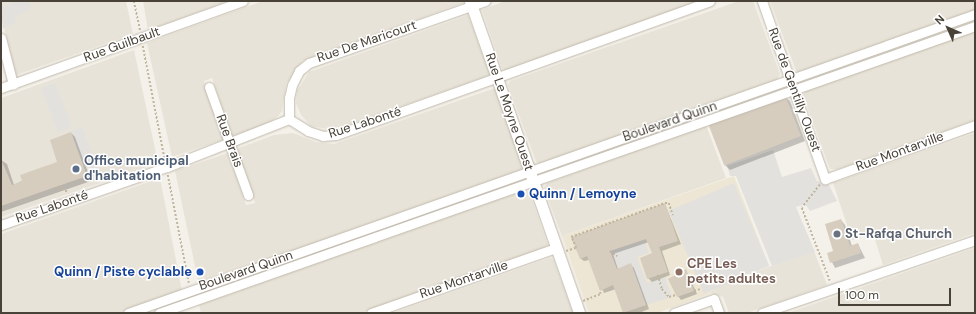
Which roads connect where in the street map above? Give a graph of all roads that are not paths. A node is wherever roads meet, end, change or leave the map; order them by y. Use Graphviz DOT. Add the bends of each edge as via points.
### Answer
graph roads {
  1 [pos="243,1"];
  2 [pos="485,1"];
  3 [pos="710,1"];
  4 [pos="762,1"];
  5 [pos="471,3"];
  6 [pos="975,14"];
  7 [pos="975,26"];
  8 [pos="1,38"];
  9 [pos="496,76"];
  10 [pos="790,79"];
  11 [pos="13,84"];
  12 [pos="209,87"];
  13 [pos="1,88"];
  14 [pos="793,90"];
  15 [pos="289,120"];
  16 [pos="975,125"];
  17 [pos="229,143"];
  18 [pos="531,176"];
  19 [pos="825,179"];
  20 [pos="248,195"];
  21 [pos="1,225"];
  22 [pos="365,229"];
  23 [pos="368,240"];
  24 [pos="975,240"];
  25 [pos="556,248"];
  26 [pos="577,308"];
  27 [pos="128,313"];
  28 [pos="159,313"];
  29 [pos="371,313"];
  30 [pos="674,313"];
  31 [pos="719,313"];
  32 [pos="762,313"];
  1 -- 11 [label="street, Rue Guilbault"];
  2 -- 5 [label="street, Rue De Maricourt"];
  3 -- 9 [label="street, Rue Labonté"];
  4 -- 10 [label="street, Rue de Gentilly Ouest"];
  5 -- 9 [label="street, Rue Le Moyne Ouest"];
  5 -- 15 [label="street, Rue De Maricourt" via="309,63 299,71 292,85"];
  6 -- 10 [label="street, Boulevard Quinn"];
  7 -- 14 [label="street, Boulevard Quinn"];
  8 -- 11 [label="street"];
  9 -- 15 [label="street, Rue Labonté" via="336,135 323,136 308,132"];
  9 -- 18 [label="street, Rue Le Moyne Ouest"];
  10 -- 14 [label="street, Rue de Gentilly Ouest"];
  10 -- 18 [label="street, Boulevard Quinn"];
  11 -- 13 [label="street, Rue Guilbault"];
  12 -- 17 [label="street, Rue Brais"];
  14 -- 18 [label="street, Boulevard Quinn"];
  14 -- 19 [label="street, Rue de Gentilly Ouest"];
  15 -- 17 [label="street, Rue Labonté"];
  16 -- 19 [label="street, Rue Montarville"];
  17 -- 20 [label="street, Rue Brais"];
  17 -- 21 [label="street, Rue Labonté"];
  18 -- 22 [label="street, Boulevard Quinn"];
  18 -- 23 [label="street, Boulevard Quinn"];
  18 -- 25 [label="street, Rue Le Moyne Ouest"];
  22 -- 23 [label="street"];
  22 -- 27 [label="street, Boulevard Quinn"];
  23 -- 28 [label="street, Boulevard Quinn"];
  24 -- 32 [label="street"];
  25 -- 26 [label="street, Rue Le Moyne Ouest"];
  25 -- 29 [label="street, Rue Montarville"];
  30 -- 31 [label="street" via="714,299"];
}
